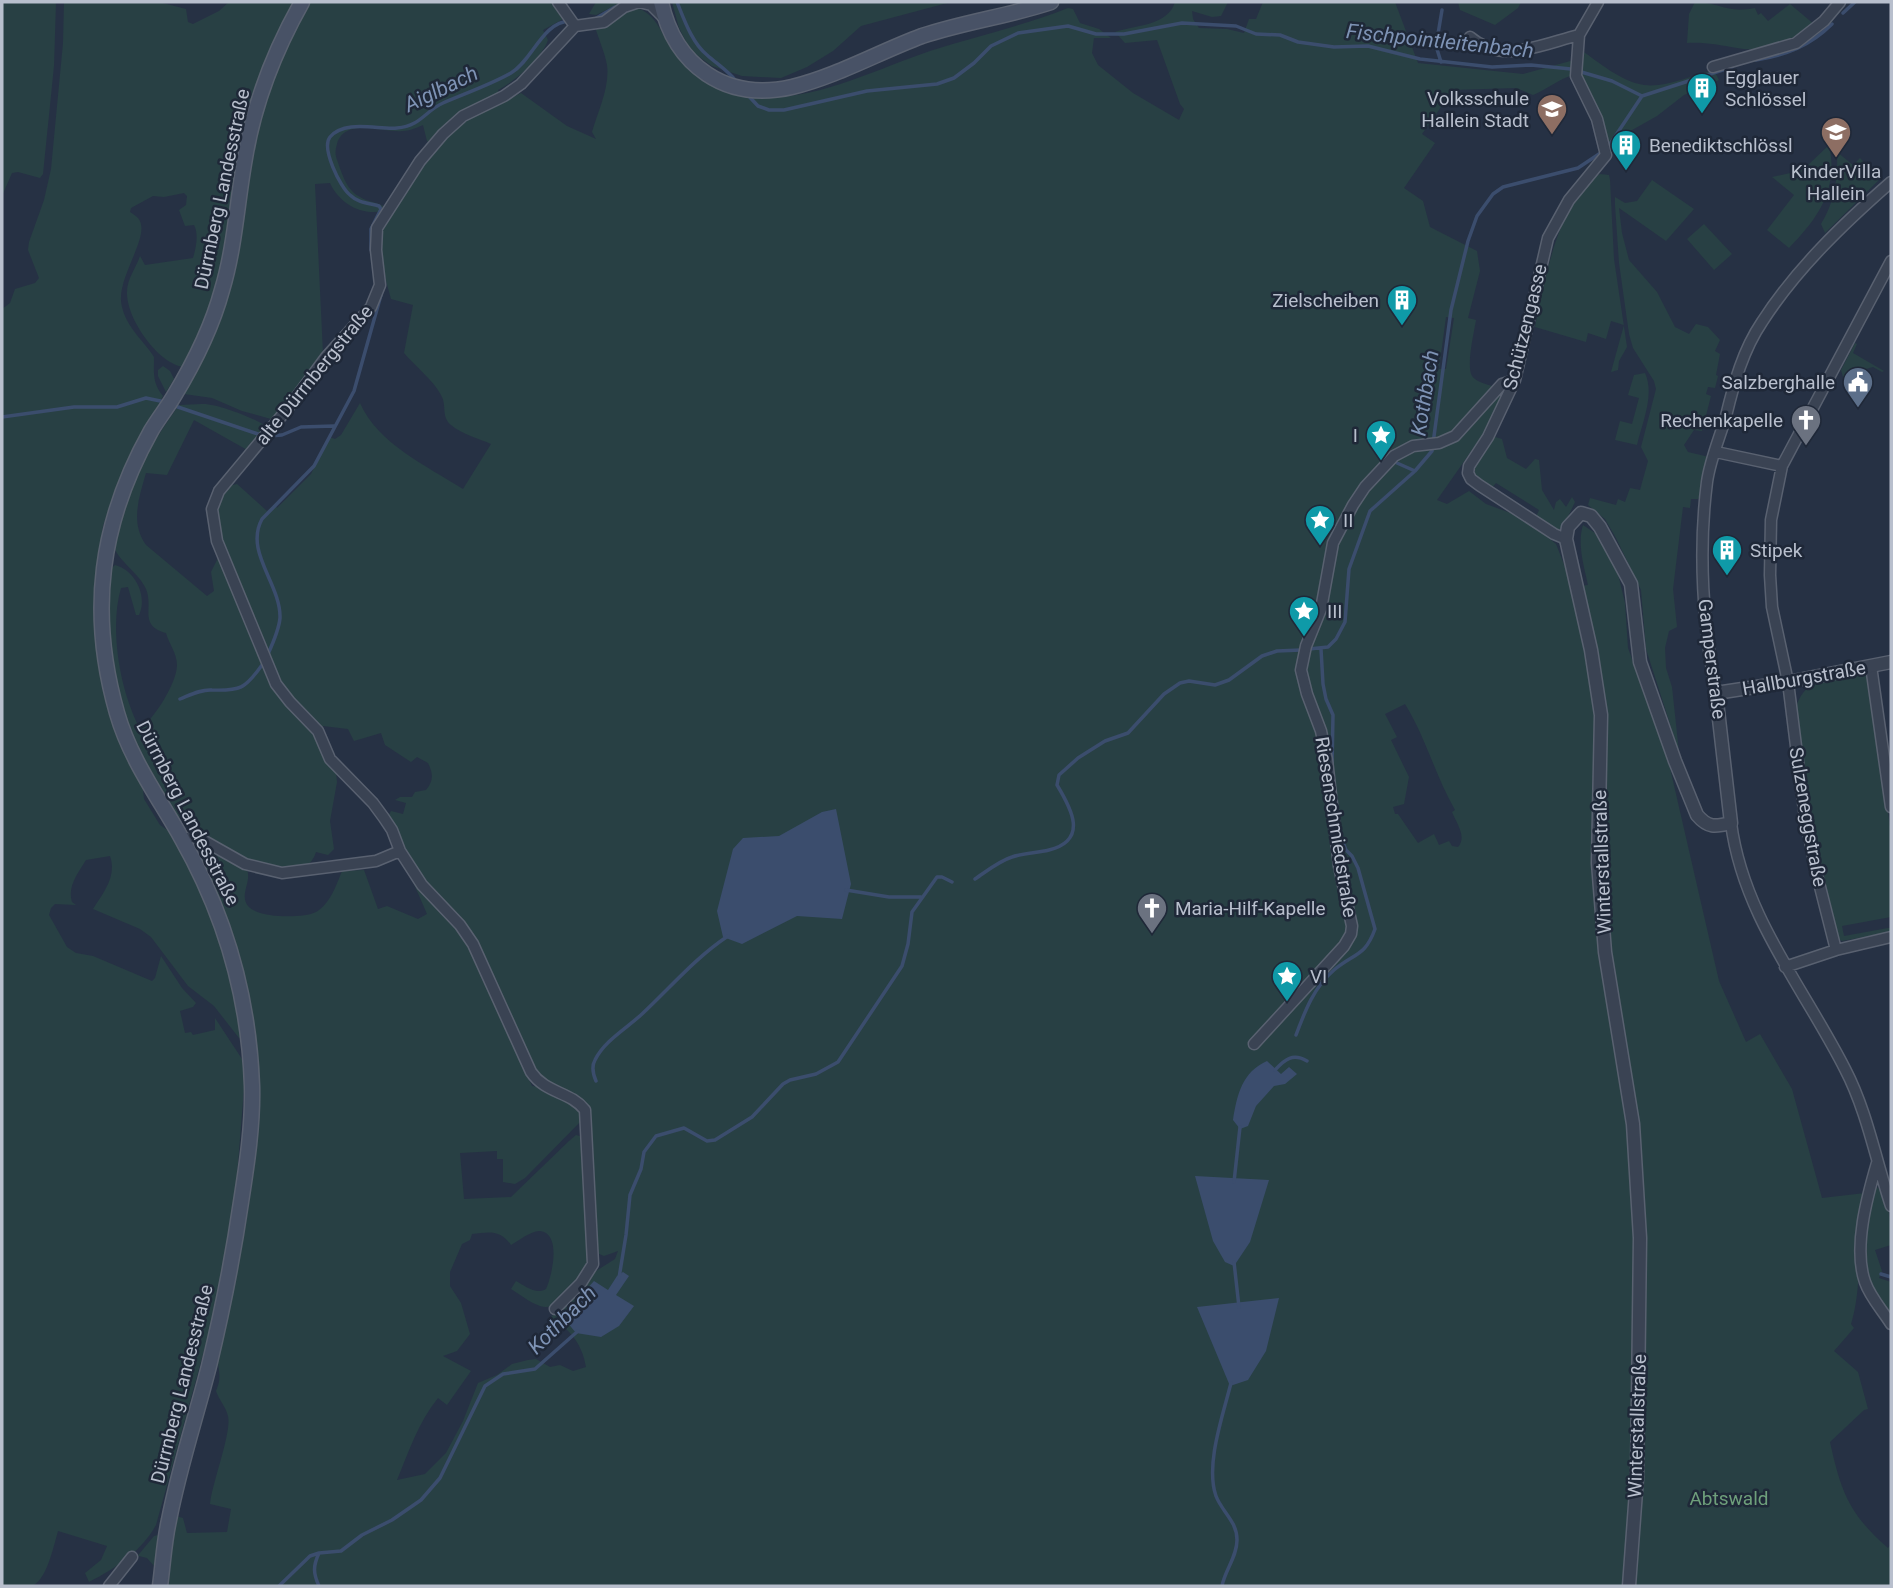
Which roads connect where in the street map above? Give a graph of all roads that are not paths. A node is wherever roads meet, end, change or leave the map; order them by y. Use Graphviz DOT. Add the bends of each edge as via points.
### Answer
graph roads {
  1 [pos="302,2"];
  2 [pos="558,2"];
  3 [pos="647,2"];
  4 [pos="662,2"];
  5 [pos="1051,2"];
  6 [pos="1598,2"];
  7 [pos="1840,2"];
  8 [pos="666,21"];
  9 [pos="572,23"];
  10 [pos="1579,34"];
  11 [pos="1470,37"];
  12 [pos="1713,67"];
  13 [pos="1891,182"];
  14 [pos="1891,261"];
  15 [pos="1516,380"];
  16 [pos="1716,452"];
  17 [pos="1782,466"];
  18 [pos="1566,539"];
  19 [pos="1891,662"];
  20 [pos="1871,666"];
  21 [pos="1788,682"];
  22 [pos="1716,693"];
  23 [pos="1891,807"];
  24 [pos="1731,823"];
  25 [pos="183,840"];
  26 [pos="400,851"];
  27 [pos="1891,937"];
  28 [pos="1836,950"];
  29 [pos="1786,967"];
  30 [pos="1254,1044"];
  31 [pos="1877,1164"];
  32 [pos="1891,1206"];
  33 [pos="555,1309"];
  34 [pos="1891,1324"];
  35 [pos="132,1557"];
  36 [pos="109,1586"];
  37 [pos="160,1586"];
  38 [pos="1629,1586"];
  1 -- 25 [label="main road, Dürrnberg Landesstraße" via="276,54 253,120 222,291 204,340 135,461 110,531 101,598 107,677 125,738"];
  2 -- 9 [label="street"];
  3 -- 8 [label="street"];
  3 -- 9 [label="street" via="624,7 604,22"];
  4 -- 8 [label="main road"];
  5 -- 8 [label="main road" via="925,35 811,81 771,89 738,87 706,74 682,52"];
  6 -- 10 [label="street"];
  7 -- 12 [label="street" via="1796,43"];
  9 -- 26 [label="street, alte Dürrnbergstraße" via="521,84 463,116 424,156 377,228 379,288 371,307 224,481 214,500 217,541 272,677 318,731 330,759 379,811"];
  10 -- 11 [label="street" via="1510,52 1485,47"];
  10 -- 15 [label="street, Schützengasse" via="1576,70 1604,149 1548,238"];
  13 -- 16 [label="street, Gamperstraße" via="1828,242 1760,324 1741,365"];
  14 -- 17 [label="street, Sulzeneggstraße"];
  15 -- 18 [label="street, Schützengasse" via="1468,472 1479,485"];
  15 -- 30 [label="street, Riesenschmiedstraße" via="1503,384 1455,436 1413,446 1392,459 1365,487 1335,535 1321,609 1302,661 1303,681 1327,760 1339,866 1352,930 1344,946"];
  16 -- 17 [label="street"];
  16 -- 22 [label="street, Gamperstraße" via="1707,480 1703,566"];
  17 -- 21 [label="street, Sulzeneggstraße" via="1771,520 1770,575"];
  18 -- 24 [label="street" via="1568,527 1581,513 1591,516 1607,539 1631,584 1640,662 1697,815 1708,826"];
  18 -- 38 [label="street, Winterstallstraße" via="1601,715 1599,876 1605,952 1633,1124 1639,1213 1637,1478"];
  19 -- 20 [label="street, Hallburgstraße"];
  20 -- 21 [label="street, Hallburgstraße"];
  20 -- 23 [label="street"];
  21 -- 22 [label="street, Hallburgstraße"];
  21 -- 28 [label="street, Sulzeneggstraße" via="1804,810"];
  22 -- 24 [label="street, Gamperstraße"];
  24 -- 29 [label="street, Gamperstraße" via="1742,877"];
  25 -- 26 [label="street" via="199,838 255,868 282,873 376,861"];
  25 -- 37 [label="main road, Dürrnberg Landesstraße" via="215,905 236,970 252,1089 236,1241 171,1511"];
  26 -- 33 [label="street, alte Dürrnbergstraße" via="422,886 473,944 537,1082 573,1098 585,1110 593,1264"];
  27 -- 28 [label="street"];
  28 -- 29 [label="street"];
  29 -- 31 [label="street, Gamperstraße" via="1846,1071"];
  31 -- 32 [label="street, Gamperstraße"];
  31 -- 34 [label="street" via="1863,1220 1862,1268 1867,1288"];
  35 -- 36 [label="street"];
}
